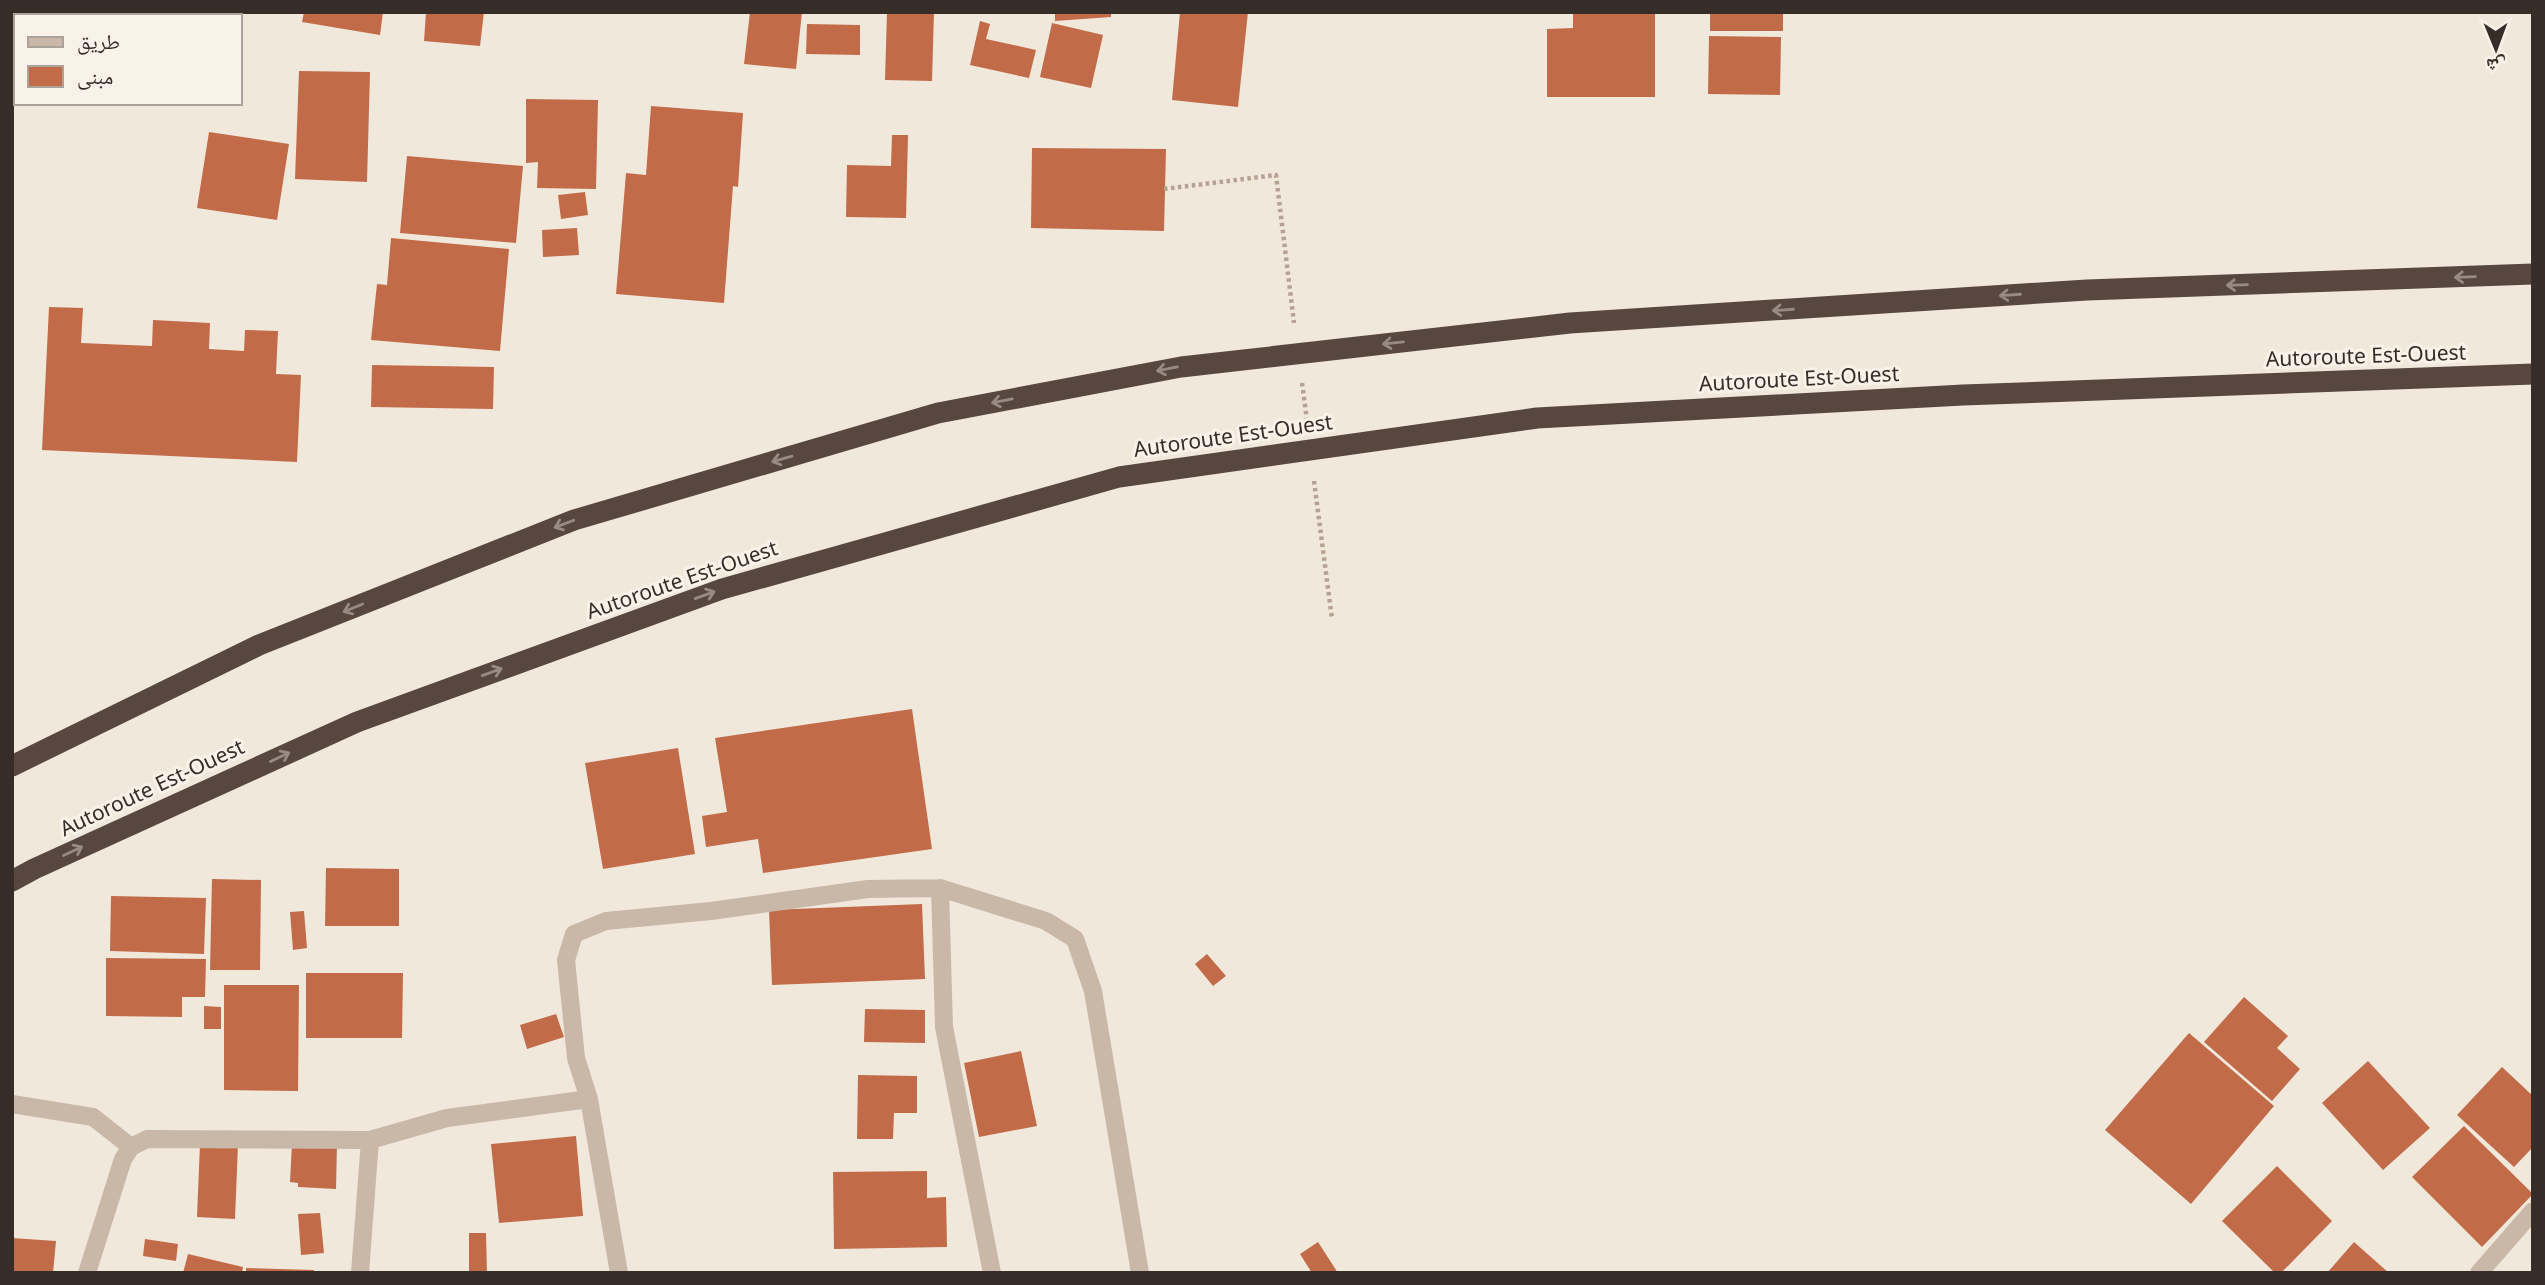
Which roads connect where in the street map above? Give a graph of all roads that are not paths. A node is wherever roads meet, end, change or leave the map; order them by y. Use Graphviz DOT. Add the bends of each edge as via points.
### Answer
graph roads {
  1 [pos="2533,274"];
  2 [pos="2533,374"];
  3 [pos="12,766"];
  4 [pos="12,881"];
  5 [pos="940,888"];
  6 [pos="589,1100"];
  7 [pos="12,1104"];
  8 [pos="370,1140"];
  9 [pos="131,1147"];
  10 [pos="2533,1211"];
  11 [pos="87,1273"];
  12 [pos="360,1273"];
  13 [pos="619,1273"];
  14 [pos="992,1273"];
  15 [pos="1140,1273"];
  16 [pos="2479,1273"];
  1 -- 3 [label="highway, one-way" via="2087,290 1570,323 1181,367 938,413 574,520 259,645"];
  4 -- 2 [label="highway, Autoroute Est-Ouest, one-way" via="383,712 722,589 1119,477 1537,418 1963,395"];
  5 -- 6 [label="street" via="867,889 606,921 574,934 566,960 576,1058"];
  5 -- 14 [label="street" via="944,1027"];
  5 -- 15 [label="street" via="1046,921 1075,939 1093,991"];
  6 -- 8 [label="street" via="447,1118"];
  6 -- 13 [label="street"];
  7 -- 9 [label="street" via="93,1117"];
  8 -- 9 [label="street" via="148,1139"];
  8 -- 12 [label="street"];
  9 -- 11 [label="street" via="123,1159"];
  10 -- 16 [label="street"];
}
